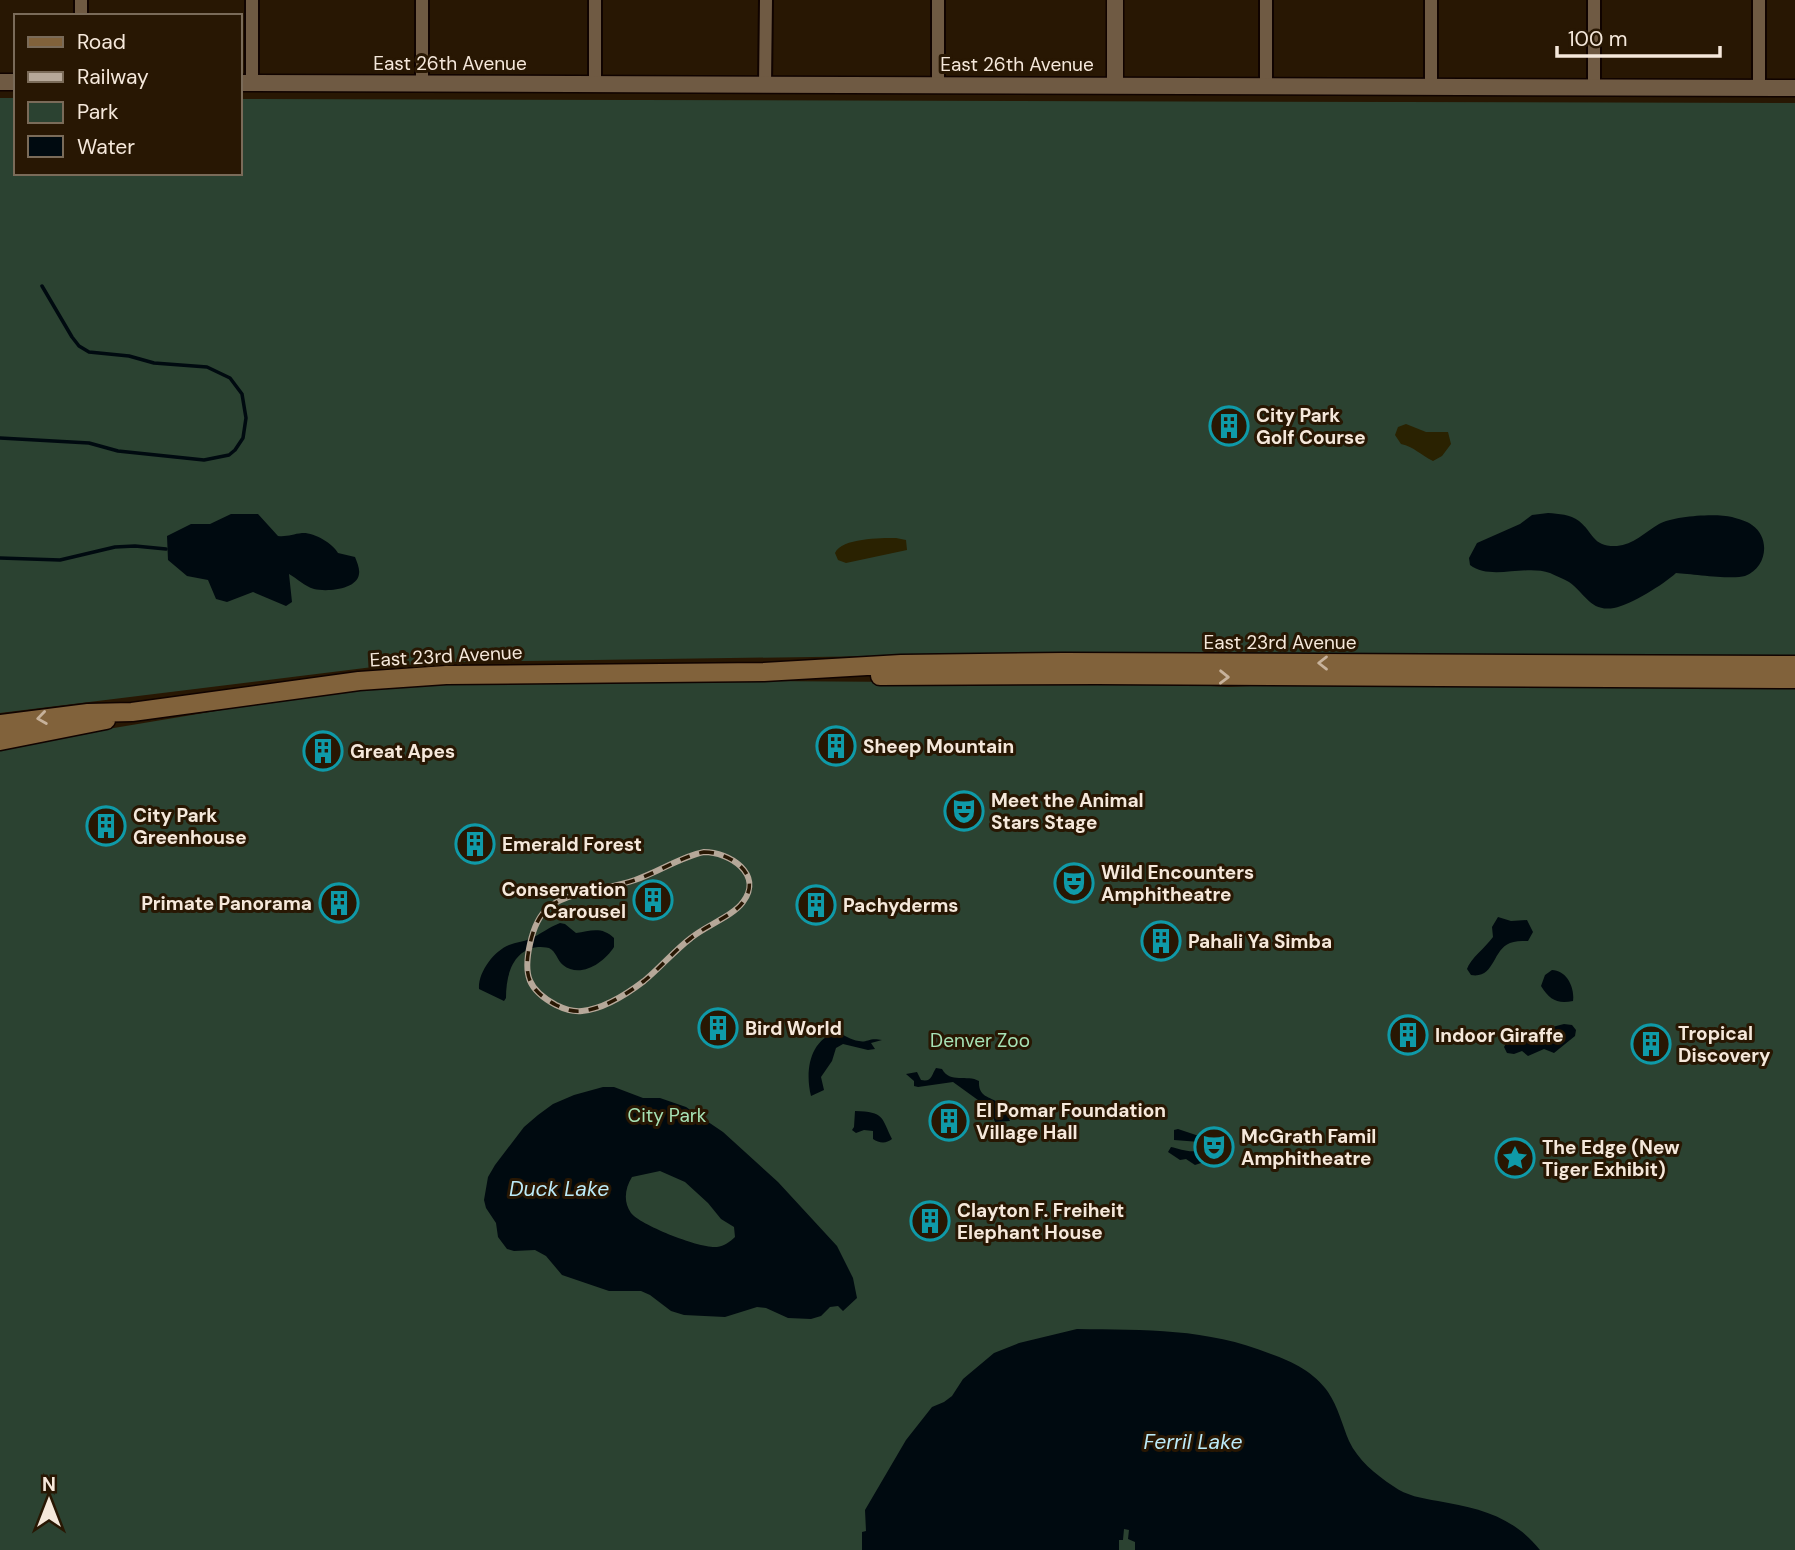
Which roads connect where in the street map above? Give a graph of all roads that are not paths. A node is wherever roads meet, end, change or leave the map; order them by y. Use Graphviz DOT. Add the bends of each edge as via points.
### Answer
graph roads {
  1 [pos="252,0"];
  2 [pos="422,0"];
  3 [pos="595,0"];
  4 [pos="766,0"];
  5 [pos="938,0"];
  6 [pos="1115,0"];
  7 [pos="1266,0"];
  8 [pos="1431,0"];
  9 [pos="1594,0"];
  10 [pos="1759,0"];
  11 [pos="246,83"];
  12 [pos="422,84"];
  13 [pos="595,84"];
  14 [pos="765,85"];
  15 [pos="938,85"];
  16 [pos="1115,86"];
  17 [pos="1266,86"];
  18 [pos="1431,87"];
  19 [pos="1594,87"];
  20 [pos="1759,88"];
  21 [pos="1795,88"];
  22 [pos="1795,665"];
  23 [pos="764,672"];
  24 [pos="1795,679"];
  25 [pos="132,712"];
  26 [pos="0,724"];
  27 [pos="0,741"];
  1 -- 11 [label="street"];
  2 -- 12 [label="street"];
  3 -- 13 [label="street"];
  4 -- 14 [label="street"];
  5 -- 15 [label="street"];
  6 -- 16 [label="street"];
  7 -- 17 [label="street"];
  8 -- 18 [label="street"];
  9 -- 19 [label="street"];
  10 -- 20 [label="street"];
  11 -- 12 [label="street, East 26th Avenue"];
  12 -- 13 [label="street, East 26th Avenue"];
  13 -- 14 [label="street, East 26th Avenue"];
  14 -- 15 [label="street, East 26th Avenue"];
  15 -- 16 [label="street, East 26th Avenue"];
  16 -- 17 [label="street, East 26th Avenue"];
  17 -- 18 [label="street, East 26th Avenue"];
  18 -- 19 [label="street, East 26th Avenue"];
  19 -- 20 [label="street, East 26th Avenue"];
  20 -- 21 [label="street, East 26th Avenue"];
  22 -- 23 [label="main road, East 23rd Avenue, one-way" via="1063,662"];
  23 -- 24 [label="main road, East 23rd Avenue, one-way" via="906,677"];
  23 -- 25 [label="main road, East 23rd Avenue" via="419,676"];
  25 -- 26 [label="main road, East 23rd Avenue, one-way"];
  25 -- 27 [label="main road, East 23rd Avenue"];
}
